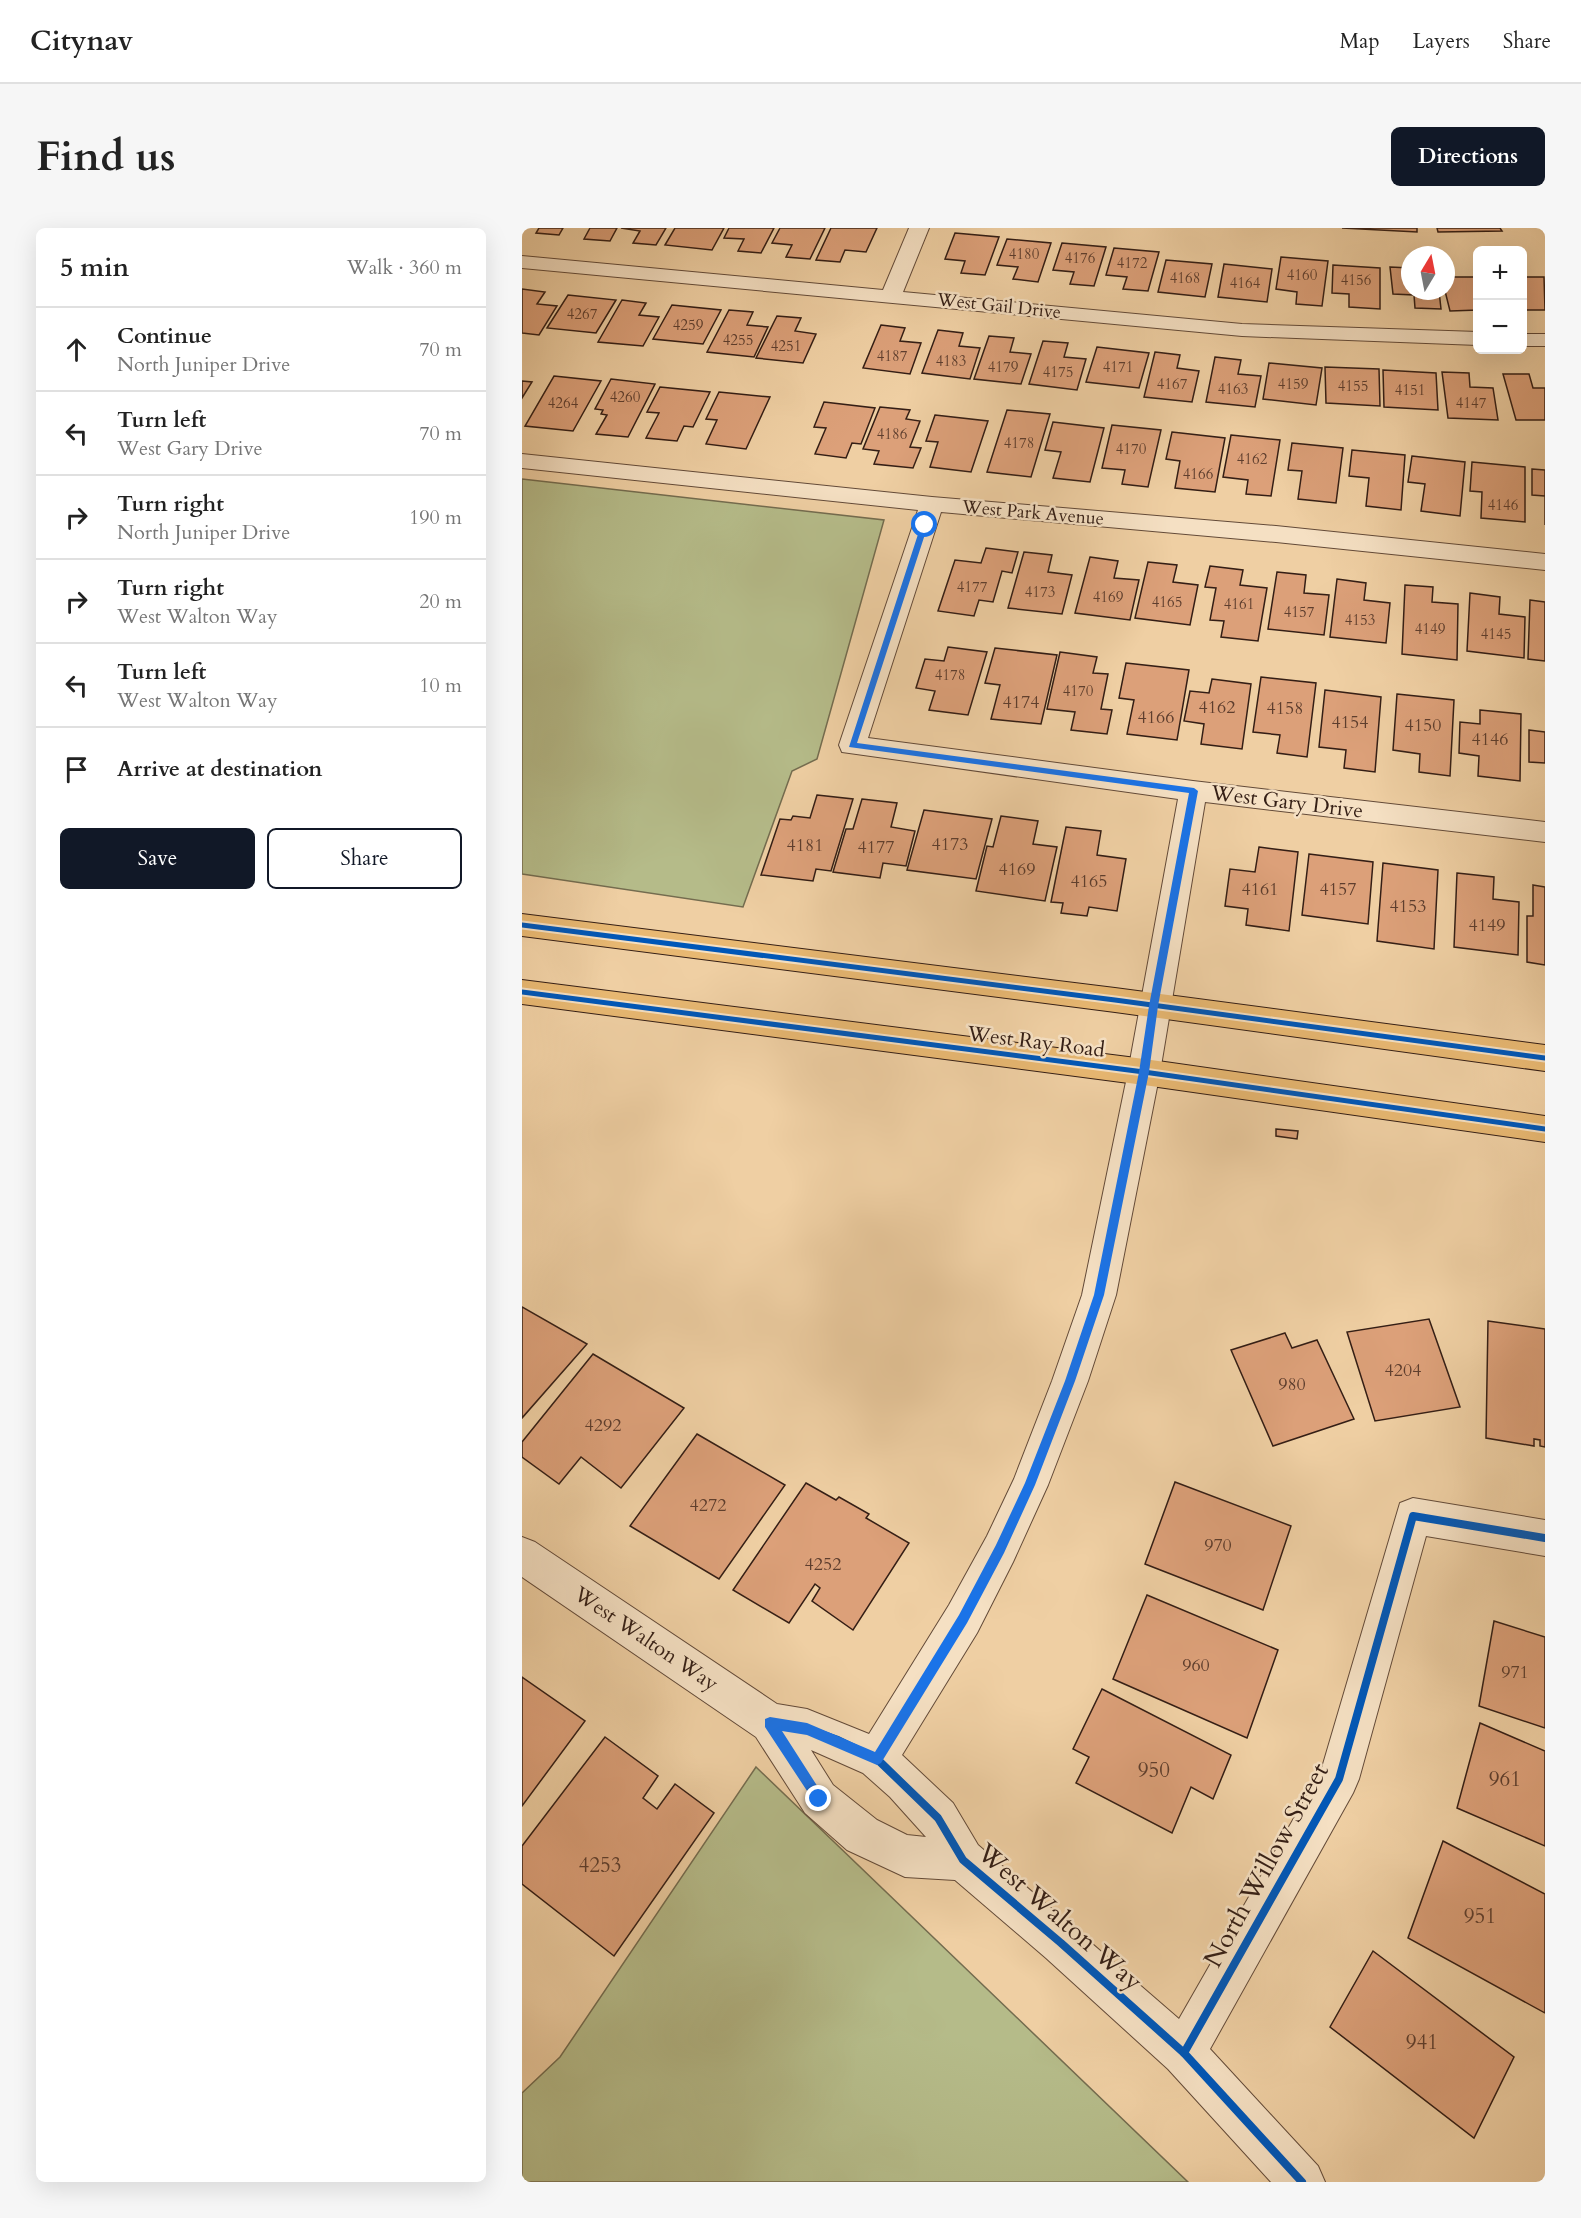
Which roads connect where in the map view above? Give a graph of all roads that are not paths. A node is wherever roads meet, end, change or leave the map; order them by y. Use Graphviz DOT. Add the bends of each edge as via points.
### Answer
graph roads {
  1 [pos="919,228"];
  2 [pos="522,262"];
  3 [pos="891,296"];
  4 [pos="1473,339"];
  5 [pos="1527,340"];
  6 [pos="1545,340"];
  7 [pos="522,461"];
  8 [pos="932,504"];
  9 [pos="1545,562"];
  10 [pos="1194,791"];
  11 [pos="1545,832"];
  12 [pos="522,925"];
  13 [pos="522,992"];
  14 [pos="1154,1006"];
  15 [pos="1545,1058"];
  16 [pos="1144,1072"];
  17 [pos="1545,1129"];
  18 [pos="1545,1538"];
  19 [pos="522,1555"];
  20 [pos="770,1723"];
  21 [pos="877,1759"];
  22 [pos="963,1860"];
  23 [pos="1184,2053"];
  24 [pos="1302,2182"];
  1 -- 3 [label="street"];
  2 -- 3 [label="street, West Gail Drive"];
  3 -- 4 [label="street, West Gail Drive" via="1242,330"];
  5 -- 6 [label="street"];
  7 -- 8 [label="street, West Park Avenue"];
  8 -- 9 [label="street, West Park Avenue"];
  8 -- 10 [label="street, West Gary Drive" via="852,745"];
  10 -- 11 [label="street, West Gary Drive"];
  10 -- 14 [label="street"];
  12 -- 14 [label="main road"];
  13 -- 16 [label="main road, West Ray Road"];
  14 -- 15 [label="main road"];
  14 -- 16 [label="street"];
  16 -- 17 [label="main road, West Ray Road"];
  16 -- 21 [label="street" via="1099,1295 1066,1391 1000,1549 963,1619"];
  18 -- 23 [label="street, North Willow Street" via="1413,1516 1339,1779"];
  19 -- 20 [label="street, West Walton Way"];
  20 -- 21 [label="street, West Walton Way" via="807,1729"];
  20 -- 22 [label="street, West Walton Way" via="819,1799 862,1835 905,1856"];
  21 -- 22 [label="street, West Walton Way" via="938,1818"];
  22 -- 23 [label="street, West Walton Way"];
  23 -- 24 [label="street, West Walton Way"];
}
